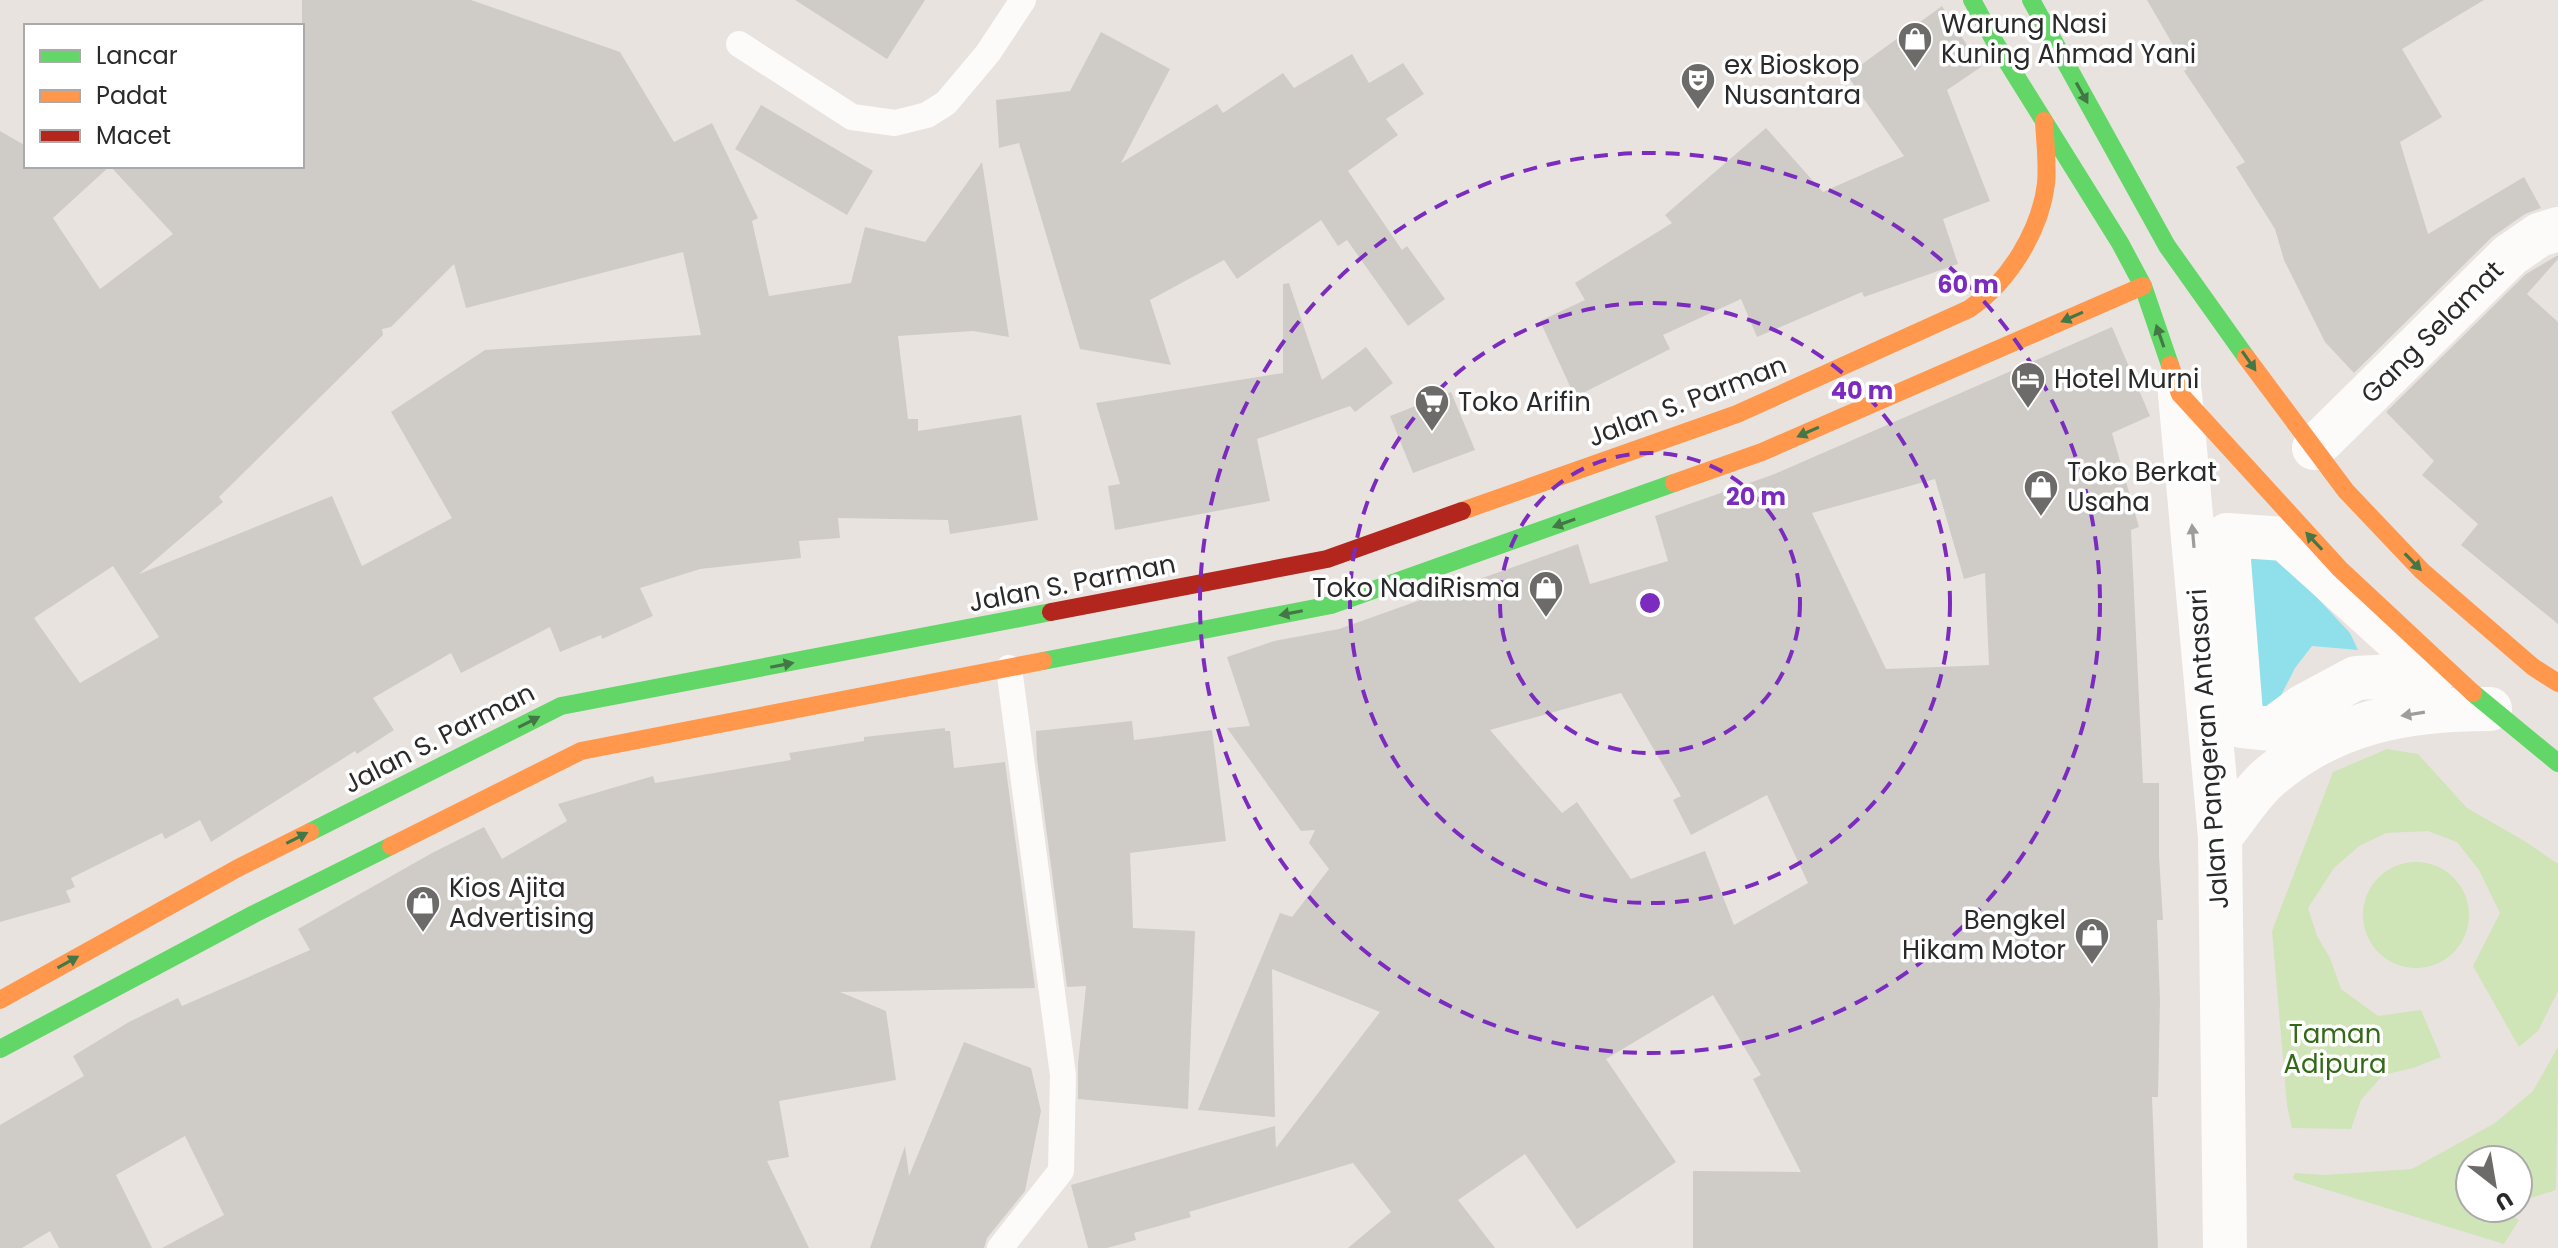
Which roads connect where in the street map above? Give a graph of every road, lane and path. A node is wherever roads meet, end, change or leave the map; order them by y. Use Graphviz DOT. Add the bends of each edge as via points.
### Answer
graph roads {
  1 [pos="1023,0"];
  2 [pos="1972,0"];
  3 [pos="2031,0"];
  4 [pos="739,44"];
  5 [pos="2044,121"];
  6 [pos="2558,229"];
  7 [pos="2143,286"];
  8 [pos="2180,394"];
  9 [pos="2314,448"];
  10 [pos="1009,668"];
  11 [pos="2558,683"];
  12 [pos="2490,709"];
  13 [pos="2272,729"];
  14 [pos="2558,763"];
  15 [pos="2220,837"];
  16 [pos="0,1000"];
  17 [pos="0,1049"];
  18 [pos="1000,1248"];
  19 [pos="2225,1248"];
  1 -- 4 [label="lane" via="946,103 927,115 895,123 852,117"];
  2 -- 5 [label="main road"];
  3 -- 9 [label="main road, one-way" via="2167,246"];
  5 -- 7 [label="main road"];
  16 -- 5 [label="main road, Jalan S. Parman, one-way" via="238,868 561,706 1327,559 1737,414 1981,301 2036,227 2046,183"];
  6 -- 9 [label="street, Gang Selamat" via="2510,255"];
  8 -- 7 [label="main road, one-way"];
  7 -- 10 [label="main road, one-way" via="1762,452 1331,605"];
  12 -- 8 [label="main road, one-way" via="2340,569"];
  15 -- 8 [label="street, Jalan Pangeran Antasari, one-way"];
  9 -- 11 [label="main road, one-way" via="2346,491 2422,571"];
  10 -- 17 [label="main road" via="581,751 254,914"];
  10 -- 18 [label="lane" via="1063,1075 1061,1171"];
  12 -- 14 [label="main road"];
  12 -- 15 [label="street, one-way" via="2444,709 2342,731 2265,781"];
  13 -- 13 [label="street" via="2242,726 2227,535 2285,539 2434,674 2356,678"];
  15 -- 19 [label="street, Jalan Pangeran Antasari"];
}
